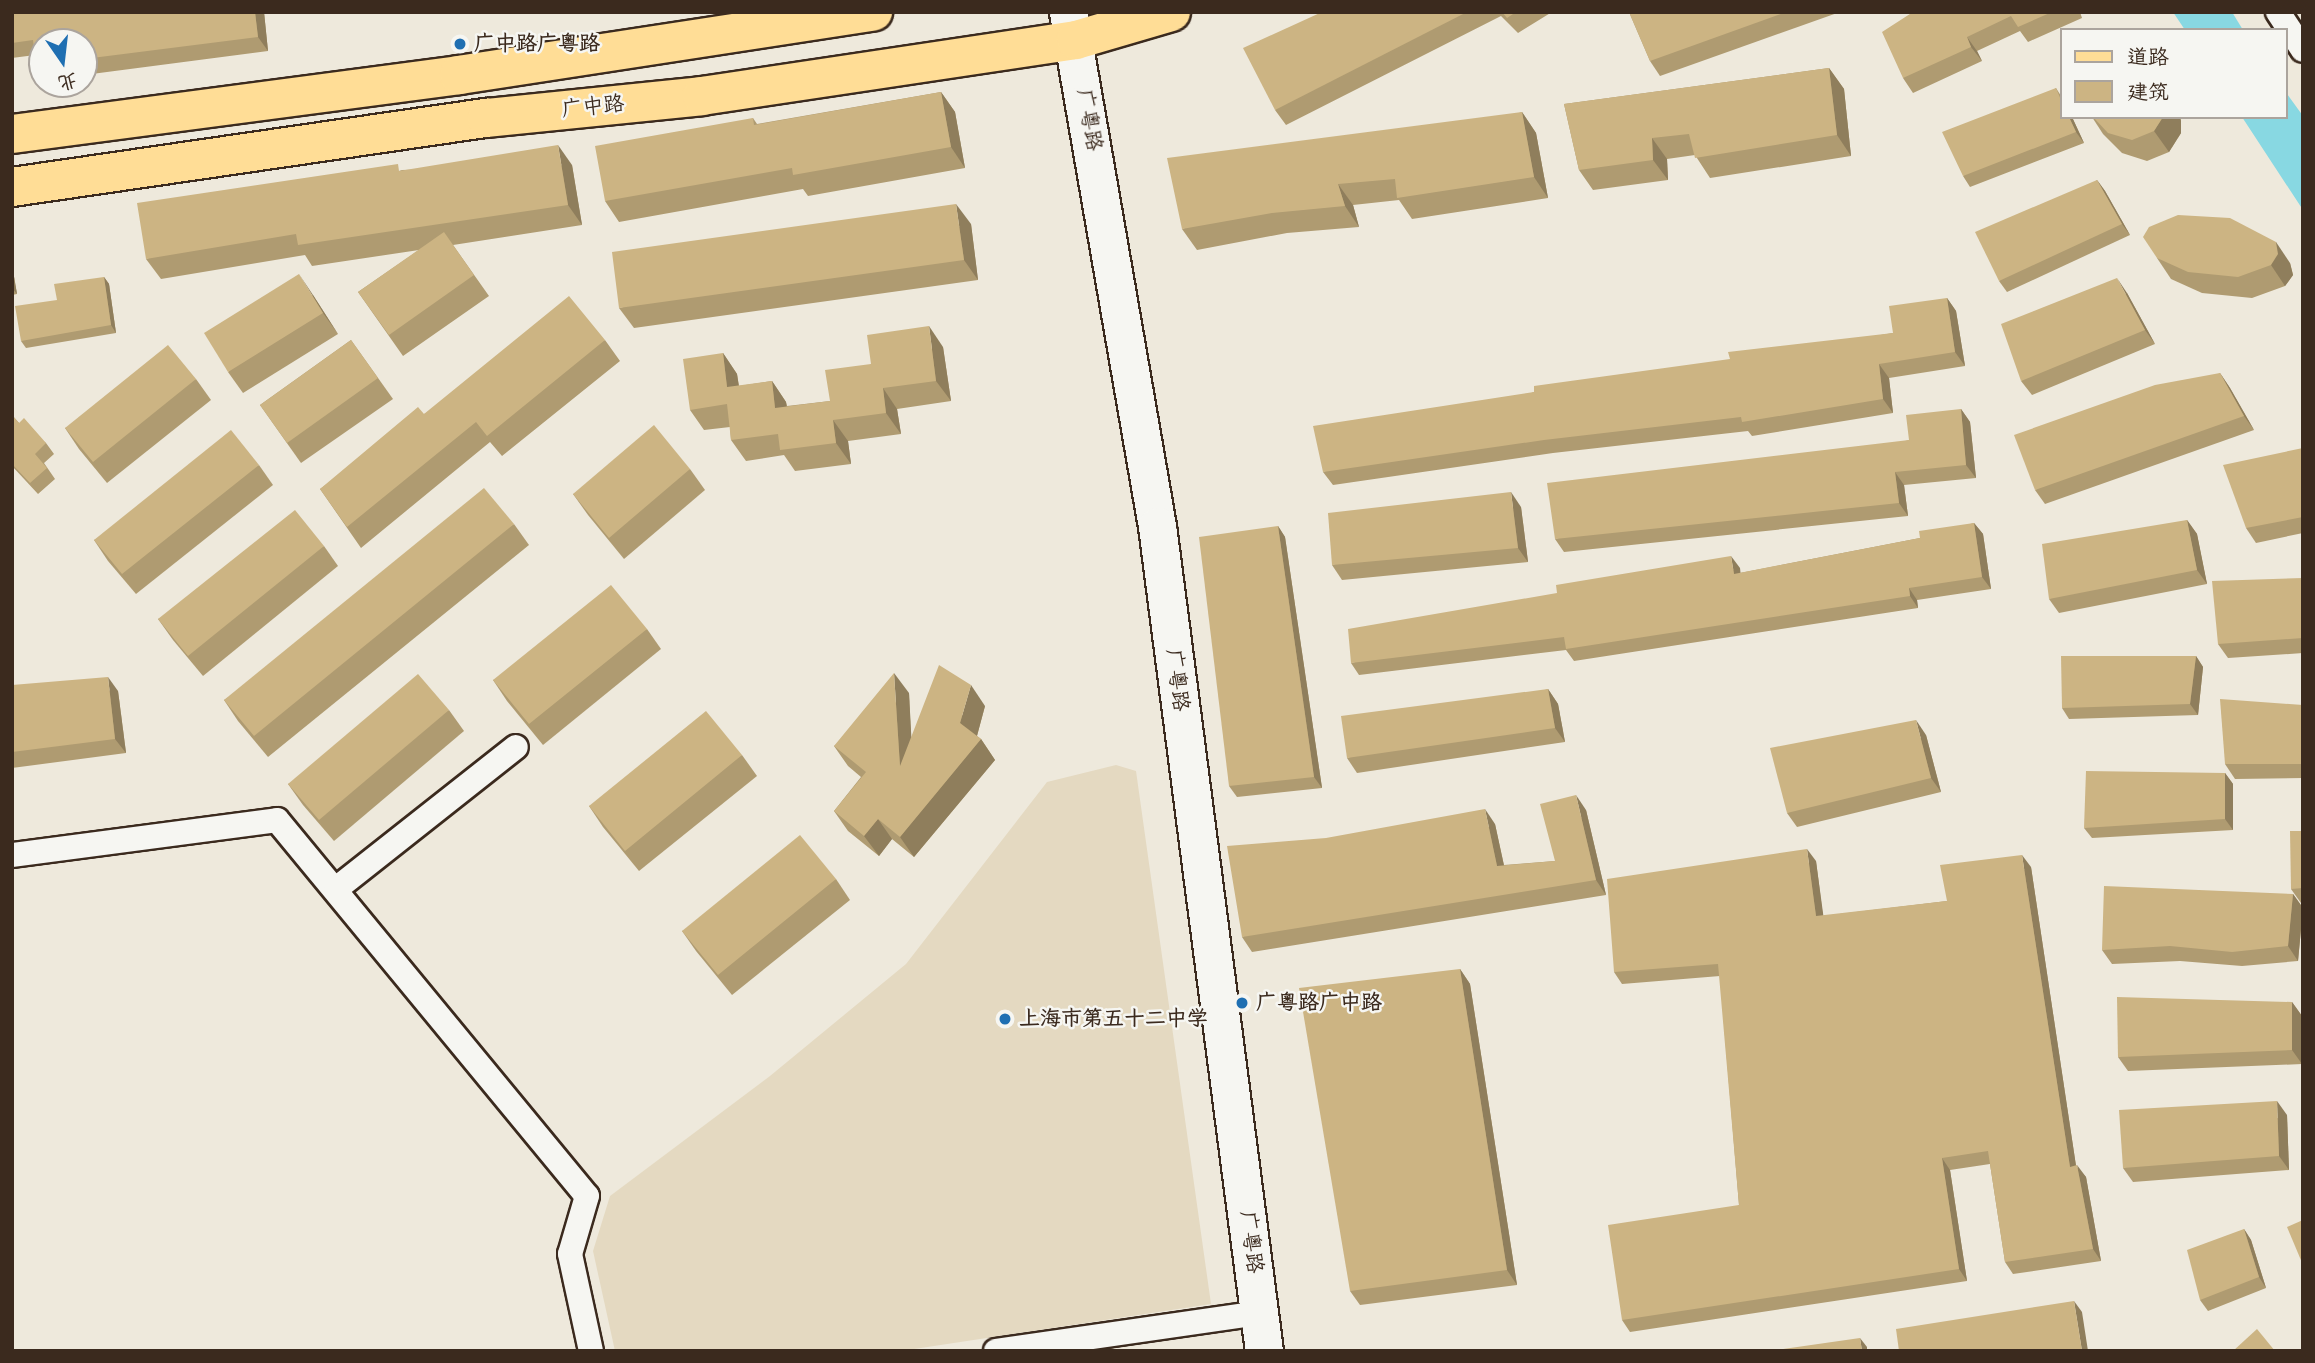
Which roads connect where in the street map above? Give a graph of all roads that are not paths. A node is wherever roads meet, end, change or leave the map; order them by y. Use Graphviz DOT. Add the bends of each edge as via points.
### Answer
graph roads {
  1 [pos="873,12"];
  2 [pos="1171,12"];
  3 [pos="2277,12"];
  4 [pos="1072,26"];
  5 [pos="2303,50"];
  6 [pos="12,134"];
  7 [pos="12,187"];
  8 [pos="516,747"];
  9 [pos="12,855"];
  10 [pos="336,889"];
  11 [pos="1260,1313"];
  12 [pos="591,1351"];
  13 [pos="996,1351"];
  14 [pos="1264,1351"];
  1 -- 6 [label="main road" via="459,75"];
  2 -- 4 [label="main road, 广中路"];
  3 -- 5 [label="street"];
  4 -- 7 [label="main road, 广中路" via="702,96 487,118"];
  4 -- 11 [label="main road, 广粤路" via="1157,526"];
  8 -- 10 [label="street"];
  9 -- 10 [label="street" via="277,820"];
  10 -- 12 [label="street" via="587,1196 570,1254"];
  11 -- 13 [label="street"];
  11 -- 14 [label="main road, 广粤路"];
}
